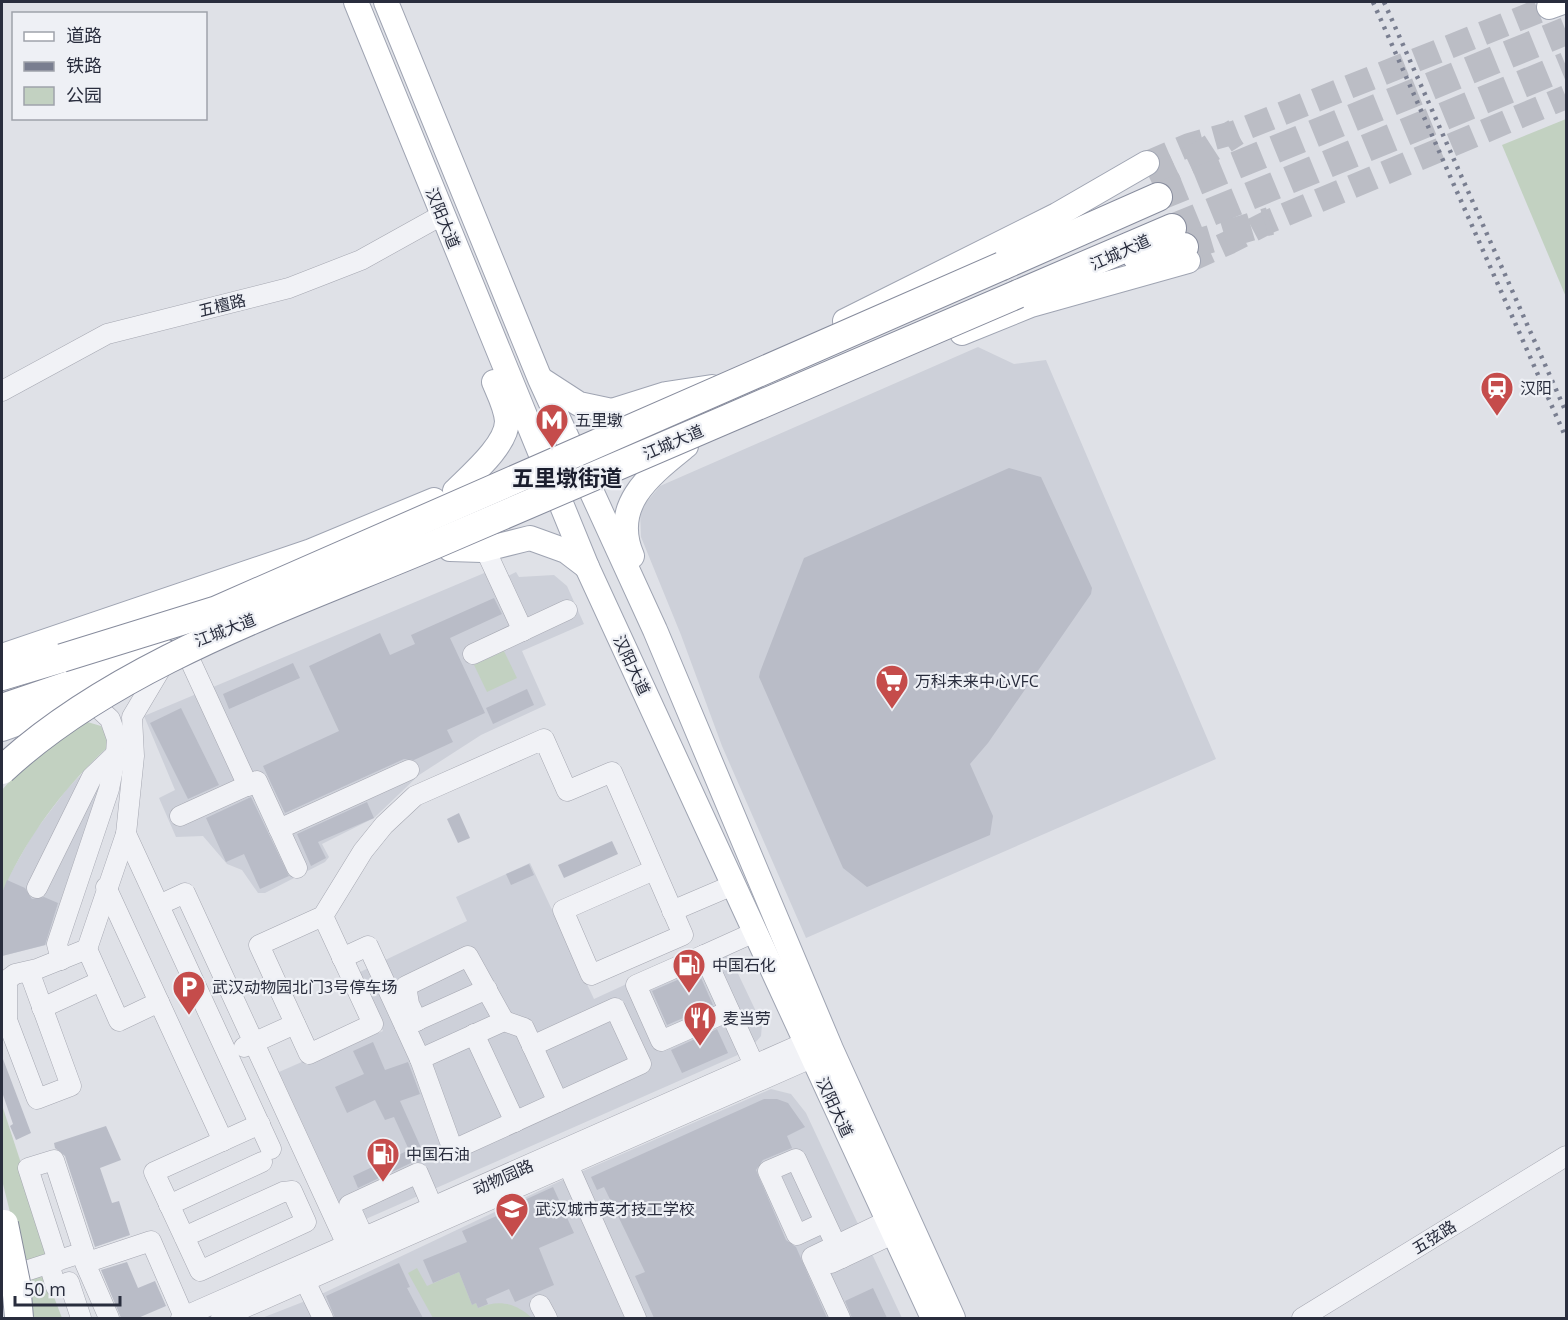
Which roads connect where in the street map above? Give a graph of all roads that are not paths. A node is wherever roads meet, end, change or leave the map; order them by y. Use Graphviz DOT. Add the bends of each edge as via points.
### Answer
graph roads {
  1 [pos="356,2"];
  2 [pos="386,2"];
  3 [pos="1152,180"];
  4 [pos="441,215"];
  5 [pos="1181,245"];
  6 [pos="481,308"];
  7 [pos="540,379"];
  8 [pos="714,386"];
  9 [pos="2,391"];
  10 [pos="569,443"];
  11 [pos="686,446"];
  12 [pos="542,455"];
  13 [pos="590,489"];
  14 [pos="455,491"];
  15 [pos="561,502"];
  16 [pos="450,549"];
  17 [pos="485,549"];
  18 [pos="587,567"];
  19 [pos="567,610"];
  20 [pos="655,630"];
  21 [pos="523,631"];
  22 [pos="222,633"];
  23 [pos="474,654"];
  24 [pos="2,656"];
  25 [pos="62,658"];
  26 [pos="189,658"];
  27 [pos="2,667"];
  28 [pos="160,670"];
  29 [pos="2,676"];
  30 [pos="83,700"];
  31 [pos="2,708"];
  32 [pos="2,729"];
  33 [pos="116,754"];
  34 [pos="2,770"];
  35 [pos="409,770"];
  36 [pos="248,786"];
  37 [pos="104,803"];
  38 [pos="127,811"];
  39 [pos="180,816"];
  40 [pos="279,829"];
  41 [pos="126,834"];
  42 [pos="297,868"];
  43 [pos="654,870"];
  44 [pos="730,879"];
  45 [pos="106,887"];
  46 [pos="37,888"];
  47 [pos="159,905"];
  48 [pos="670,905"];
  49 [pos="323,915"];
  50 [pos="755,932"];
  51 [pos="87,949"];
  52 [pos="704,955"];
  53 [pos="342,958"];
  54 [pos="61,960"];
  55 [pos="28,971"];
  56 [pos="224,978"];
  57 [pos="101,981"];
  58 [pos="198,989"];
  59 [pos="487,989"];
  60 [pos="159,1002"];
  61 [pos="42,1008"];
  62 [pos="729,1011"];
  63 [pos="504,1021"];
  64 [pos="295,1024"];
  65 [pos="411,1024"];
  66 [pos="474,1034"];
  67 [pos="254,1042"];
  68 [pos="532,1046"];
  69 [pos="818,1046"];
  70 [pos="228,1054"];
  71 [pos="420,1059"];
  72 [pos="755,1067"];
  73 [pos="558,1102"];
  74 [pos="515,1122"];
  75 [pos="260,1124"];
  76 [pos="223,1141"];
  77 [pos="1566,1156"];
  78 [pos="568,1165"];
  79 [pos="169,1205"];
  80 [pos="433,1208"];
  81 [pos="2,1216"];
  82 [pos="825,1222"];
  83 [pos="890,1227"];
  84 [pos="184,1237"];
  85 [pos="356,1242"];
  86 [pos="839,1252"];
  87 [pos="53,1262"];
  88 [pos="2,1279"];
  89 [pos="305,1281"];
  90 [pos="19,1318"];
  91 [pos="81,1318"];
  92 [pos="109,1318"];
  93 [pos="182,1318"];
  94 [pos="221,1318"];
  95 [pos="323,1318"];
  96 [pos="636,1318"];
  97 [pos="840,1318"];
  98 [pos="933,1318"];
  99 [pos="953,1318"];
  100 [pos="1302,1318"];
  1 -- 4 [label="main road, 汉阳大道"];
  2 -- 7 [label="main road, 汉阳大道"];
  3 -- 8 [label="main road" via="1057,215"];
  3 -- 25 [label="highway, 江城大道, bridge" via="1085,216 1064,237 1002,266 217,610"];
  4 -- 6 [label="main road, 汉阳大道"];
  4 -- 9 [label="street, 五檀路" via="361,260 289,288 107,334"];
  5 -- 11 [label="main road, 江城大道"];
  5 -- 22 [label="highway, 江城大道, bridge" via="1085,267 1018,294"];
  6 -- 12 [label="main road, 汉阳大道"];
  6 -- 14 [label="main road" via="475,338 505,408 507,423 494,450"];
  7 -- 8 [label="main road" via="579,404 612,411 666,394"];
  7 -- 10 [label="main road, 汉阳大道"];
  8 -- 10 [label="main road"];
  10 -- 12 [label="main road"];
  10 -- 13 [label="main road, 汉阳大道"];
  11 -- 13 [label="main road, 江城大道"];
  11 -- 20 [label="main road" via="645,481 628,512 628,545 645,586"];
  12 -- 14 [label="main road"];
  12 -- 15 [label="main road, 汉阳大道"];
  13 -- 15 [label="main road, 江城大道"];
  13 -- 20 [label="main road, 汉阳大道"];
  14 -- 24 [label="main road" via="311,551"];
  15 -- 16 [label="main road, 江城大道"];
  15 -- 18 [label="main road, 汉阳大道"];
  16 -- 17 [label="main road"];
  16 -- 26 [label="main road, 江城大道"];
  17 -- 18 [label="main road" via="530,538 566,551"];
  17 -- 21 [label="street"];
  18 -- 44 [label="main road, 汉阳大道"];
  19 -- 21 [label="street"];
  20 -- 69 [label="main road, 汉阳大道"];
  21 -- 23 [label="street"];
  22 -- 31 [label="highway, 江城大道, bridge"];
  22 -- 34 [label="highway, bridge" via="81,708"];
  25 -- 27 [label="highway"];
  25 -- 29 [label="highway, 江城大道"];
  26 -- 28 [label="main road, 江城大道"];
  26 -- 36 [label="street"];
  28 -- 30 [label="main road, 江城大道"];
  28 -- 38 [label="street" via="132,717 134,756"];
  30 -- 32 [label="main road, 江城大道"];
  30 -- 33 [label="street" via="110,719 117,739"];
  33 -- 37 [label="street"];
  33 -- 46 [label="street" via="92,777"];
  35 -- 40 [label="street"];
  36 -- 39 [label="street"];
  36 -- 40 [label="street" via="257,781"];
  37 -- 38 [label="street"];
  37 -- 54 [label="street" via="57,944"];
  38 -- 41 [label="street"];
  40 -- 42 [label="street"];
  41 -- 45 [label="street"];
  41 -- 47 [label="street"];
  43 -- 48 [label="street"];
  43 -- 48 [label="street" via="563,910 591,975 683,935"];
  43 -- 49 [label="street" via="612,772 567,791 544,739 415,796 363,851"];
  44 -- 48 [label="street"];
  44 -- 50 [label="main road, 汉阳大道"];
  45 -- 51 [label="street"];
  45 -- 60 [label="street"];
  47 -- 56 [label="street" via="185,893"];
  47 -- 58 [label="street"];
  49 -- 53 [label="street"];
  49 -- 64 [label="street" via="259,945"];
  50 -- 52 [label="street"];
  50 -- 69 [label="main road, 汉阳大道"];
  51 -- 54 [label="street"];
  51 -- 57 [label="street"];
  52 -- 62 [label="street"];
  52 -- 62 [label="street" via="636,985 661,1041"];
  53 -- 64 [label="street" via="373,1024 309,1054"];
  53 -- 65 [label="street" via="368,946"];
  54 -- 55 [label="street"];
  55 -- 61 [label="street"];
  55 -- 61 [label="street" via="7,980 7,1020 37,1099 71,1086"];
  56 -- 58 [label="street"];
  56 -- 67 [label="street"];
  57 -- 60 [label="street" via="119,1021"];
  57 -- 61 [label="street"];
  58 -- 70 [label="street"];
  59 -- 63 [label="street"];
  59 -- 65 [label="street"];
  59 -- 65 [label="street" via="468,956 406,986"];
  60 -- 76 [label="street"];
  62 -- 72 [label="street"];
  63 -- 66 [label="street"];
  63 -- 68 [label="street" via="524,1028"];
  64 -- 67 [label="street"];
  65 -- 71 [label="street"];
  66 -- 71 [label="street"];
  66 -- 74 [label="street"];
  67 -- 70 [label="street"];
  67 -- 85 [label="street"];
  68 -- 73 [label="street"];
  68 -- 73 [label="street" via="615,1008 641,1064"];
  69 -- 72 [label="street, 动物园路"];
  69 -- 78 [label="street, 动物园路"];
  69 -- 83 [label="main road, 汉阳大道"];
  69 -- 99 [label="main road, 汉阳大道"];
  70 -- 75 [label="street"];
  71 -- 74 [label="street" via="453,1150"];
  72 -- 80 [label="street, 动物园路"];
  73 -- 74 [label="street"];
  75 -- 76 [label="street"];
  75 -- 79 [label="street" via="267,1155"];
  76 -- 79 [label="street" via="154,1172"];
  77 -- 100 [label="street, 五弦路"];
  78 -- 89 [label="street, 动物园路"];
  78 -- 96 [label="street"];
  79 -- 84 [label="street"];
  80 -- 85 [label="street, 动物园路"];
  80 -- 85 [label="street" via="418,1173 349,1205"];
  81 -- 90 [label="highway, bridge"];
  82 -- 86 [label="street"];
  83 -- 86 [label="street"];
  83 -- 98 [label="main road, 汉阳大道"];
  84 -- 84 [label="street" via="200,1271 306,1222 292,1191 283,1192"];
  85 -- 93 [label="street, 动物园路"];
  86 -- 97 [label="street" via="815,1263"];
  87 -- 87 [label="street" via="84,1252 54,1160 28,1168"];
  87 -- 88 [label="street"];
  87 -- 91 [label="street" via="56,1287 69,1282"];
  89 -- 94 [label="street, 动物园路"];
  89 -- 95 [label="street"];
  92 -- 93 [label="street" via="85,1263 151,1241"];
}
